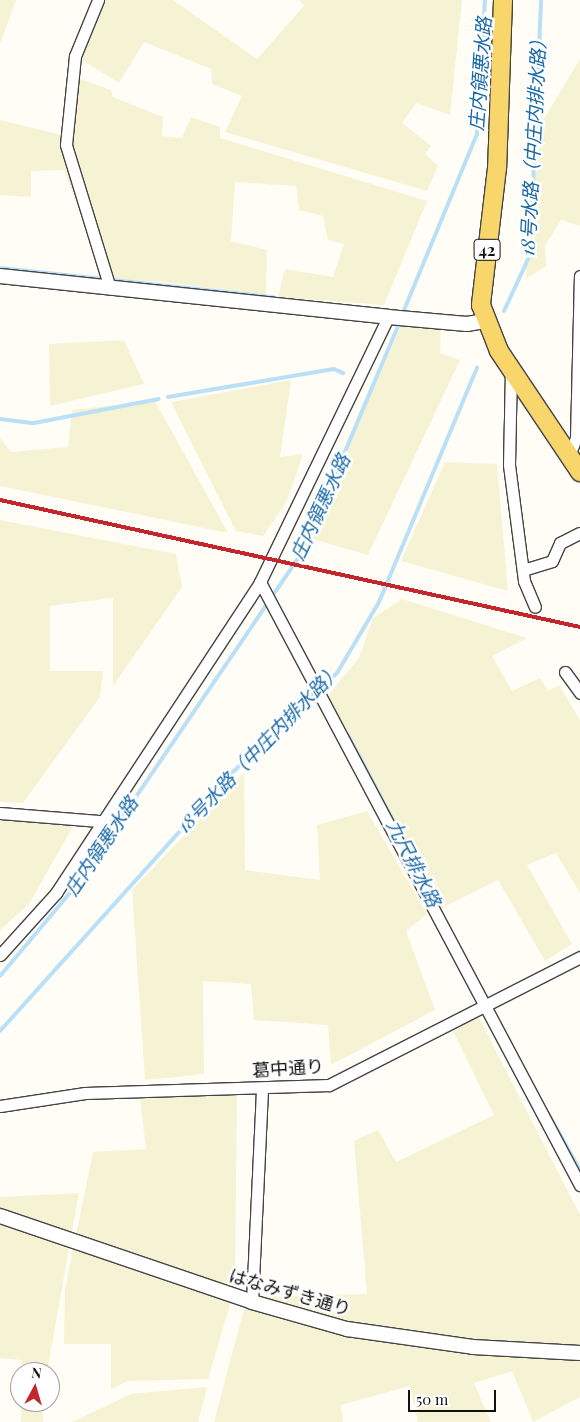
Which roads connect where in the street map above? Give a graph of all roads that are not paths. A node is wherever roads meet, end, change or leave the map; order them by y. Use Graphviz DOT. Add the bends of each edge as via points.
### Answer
graph roads {
  1 [pos="98,0"];
  2 [pos="504,0"];
  3 [pos="0,276"];
  4 [pos="580,276"];
  5 [pos="110,287"];
  6 [pos="388,317"];
  7 [pos="484,320"];
  8 [pos="511,369"];
  9 [pos="569,456"];
  10 [pos="580,472"];
  11 [pos="580,534"];
  12 [pos="523,570"];
  13 [pos="262,586"];
  14 [pos="535,606"];
  15 [pos="565,672"];
  16 [pos="580,693"];
  17 [pos="0,814"];
  18 [pos="99,822"];
  19 [pos="0,955"];
  20 [pos="580,957"];
  21 [pos="484,1007"];
  22 [pos="262,1088"];
  23 [pos="0,1106"];
  24 [pos="580,1185"];
  25 [pos="0,1216"];
  26 [pos="252,1302"];
  27 [pos="580,1353"];
  1 -- 5 [label="street" via="75,56 66,145"];
  2 -- 7 [label="main road, 42" via="497,168 481,287"];
  3 -- 5 [label="street"];
  4 -- 9 [label="street" via="576,438"];
  5 -- 6 [label="street"];
  6 -- 7 [label="street" via="467,324"];
  6 -- 13 [label="street"];
  7 -- 8 [label="main road, 42"];
  8 -- 9 [label="main road, 42"];
  8 -- 12 [label="street" via="508,447"];
  9 -- 10 [label="main road, 42"];
  11 -- 12 [label="street" via="560,543 552,561"];
  12 -- 14 [label="street"];
  13 -- 18 [label="street"];
  13 -- 21 [label="street"];
  15 -- 16 [label="street"];
  17 -- 18 [label="street"];
  18 -- 19 [label="street" via="56,893"];
  20 -- 21 [label="street, 葛中通り"];
  21 -- 22 [label="street, 葛中通り" via="328,1085"];
  21 -- 24 [label="street"];
  22 -- 23 [label="street, 葛中通り" via="84,1094"];
  22 -- 26 [label="street"];
  25 -- 26 [label="street, はなみずき通り"];
  26 -- 27 [label="street, はなみずき通り" via="347,1328 410,1339"];
}
